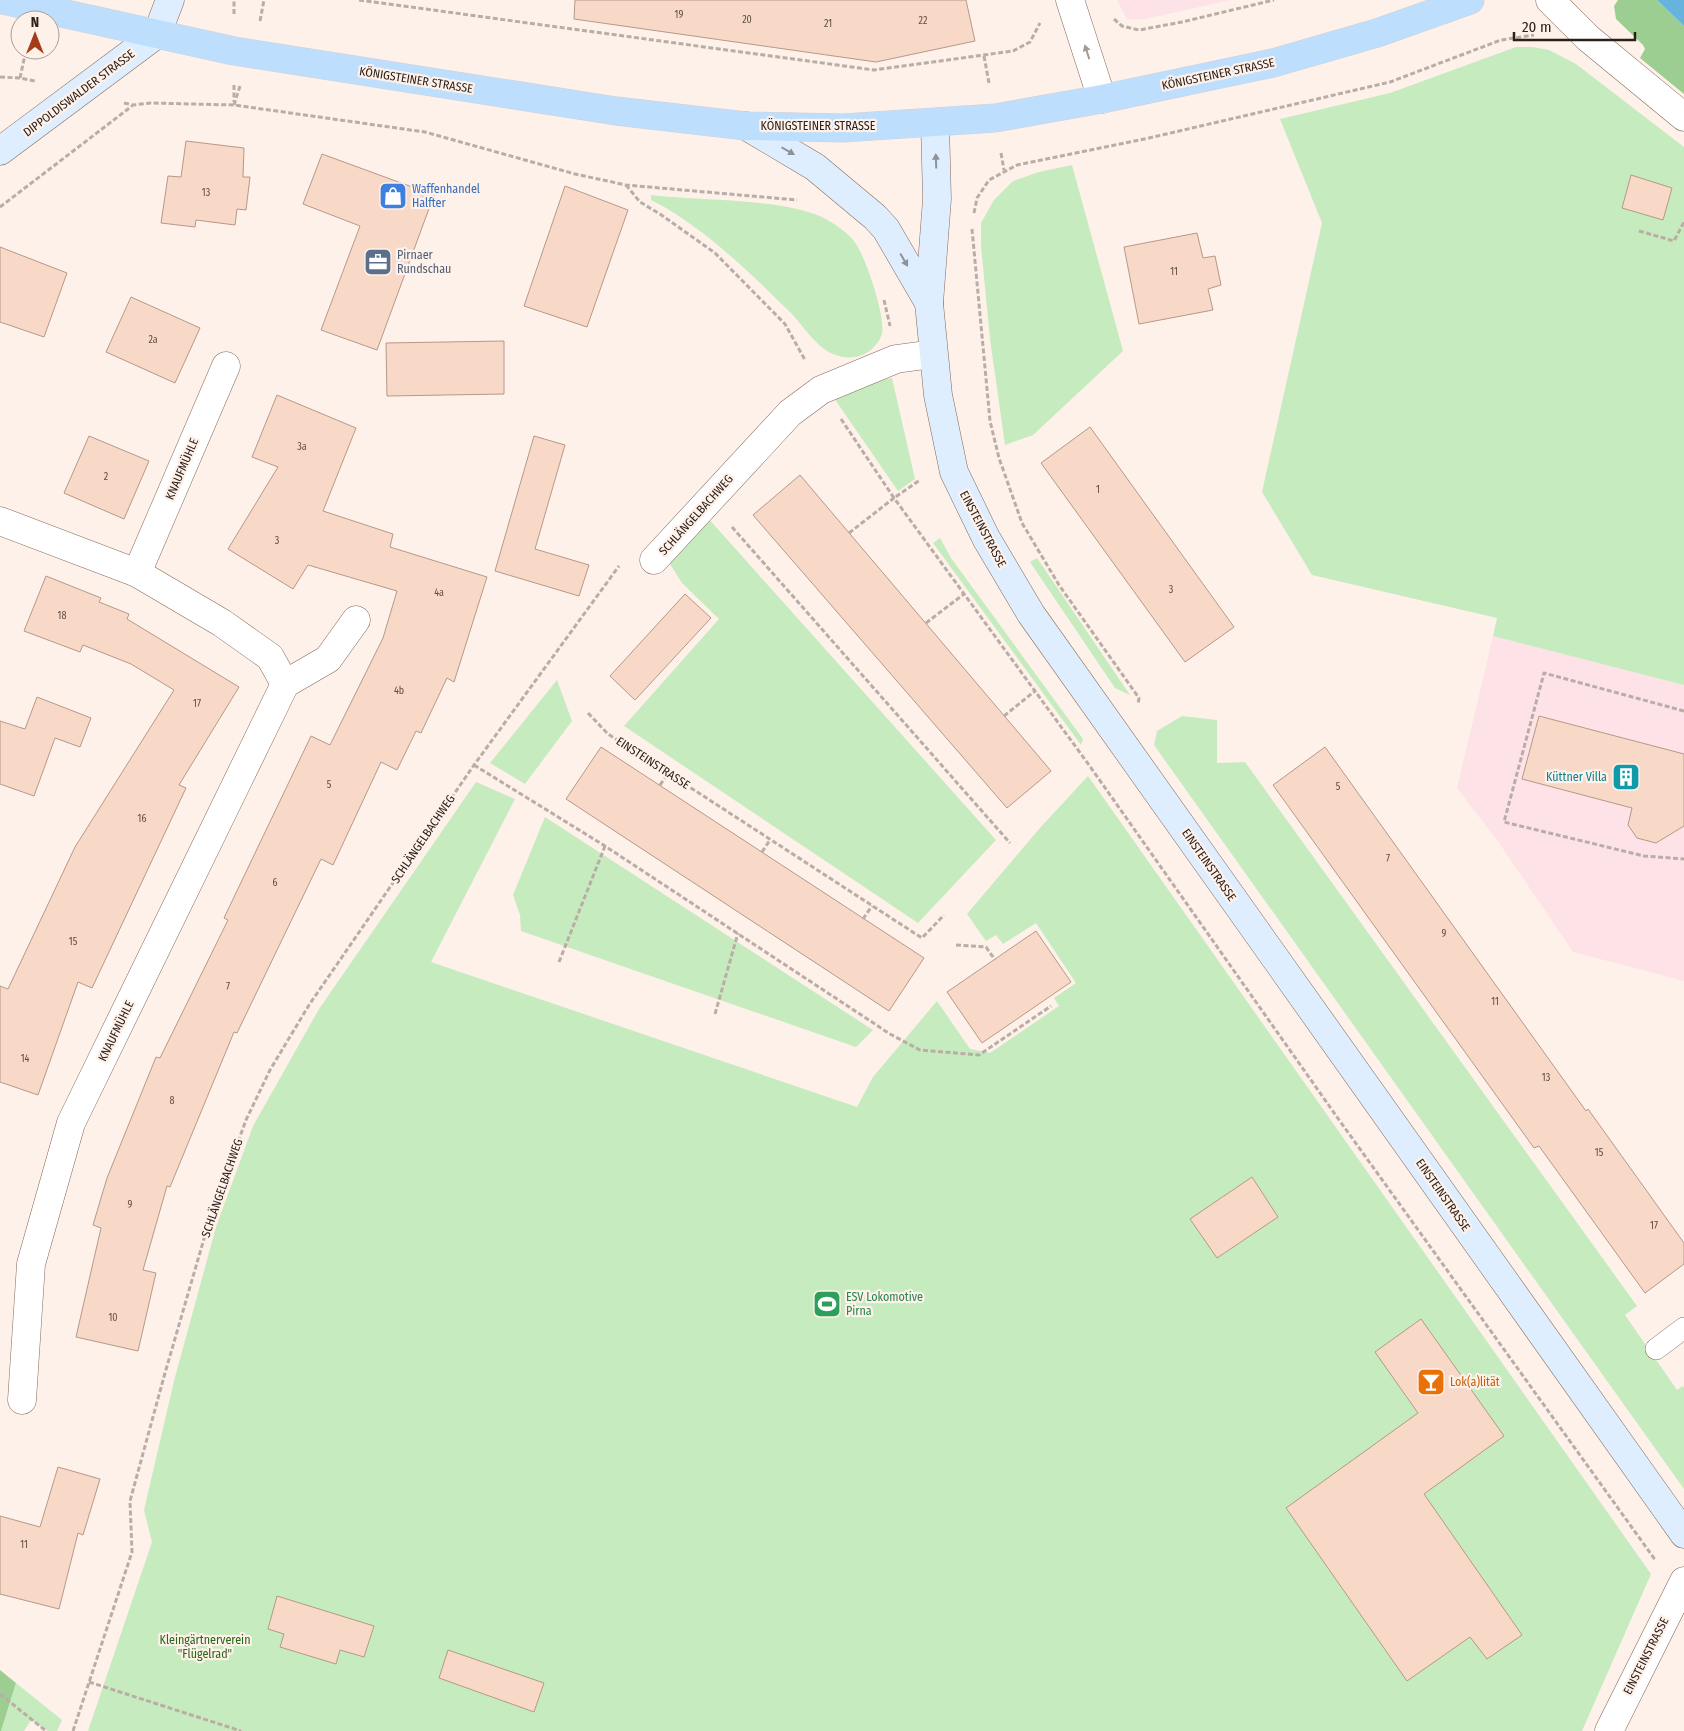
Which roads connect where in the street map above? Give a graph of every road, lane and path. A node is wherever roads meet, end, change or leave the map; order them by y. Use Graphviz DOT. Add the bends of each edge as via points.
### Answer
graph roads {
  1 [pos="3,0"];
  2 [pos="170,0"];
  3 [pos="359,0"];
  4 [pos="1070,0"];
  5 [pos="1274,0"];
  6 [pos="1470,0"];
  7 [pos="1550,0"];
  8 [pos="1111,16"];
  9 [pos="1042,17"];
  10 [pos="157,34"];
  11 [pos="1542,35"];
  12 [pos="24,60"];
  13 [pos="0,77"];
  14 [pos="1102,98"];
  15 [pos="1684,117"];
  16 [pos="935,124"];
  17 [pos="746,126"];
  18 [pos="0,151"];
  19 [pos="626,185"];
  20 [pos="800,200"];
  21 [pos="0,207"];
  22 [pos="973,214"];
  23 [pos="1684,222"];
  24 [pos="972,223"];
  25 [pos="1639,231"];
  26 [pos="882,296"];
  27 [pos="929,303"];
  28 [pos="933,354"];
  29 [pos="896,359"];
  30 [pos="226,366"];
  31 [pos="821,390"];
  32 [pos="924,478"];
  33 [pos="894,498"];
  34 [pos="708,500"];
  35 [pos="2,528"];
  36 [pos="850,533"];
  37 [pos="654,560"];
  38 [pos="137,573"];
  39 [pos="964,594"];
  40 [pos="356,620"];
  41 [pos="926,623"];
  42 [pos="285,684"];
  43 [pos="1035,691"];
  44 [pos="1138,707"];
  45 [pos="1684,711"];
  46 [pos="588,713"];
  47 [pos="1004,716"];
  48 [pos="474,766"];
  49 [pos="668,774"];
  50 [pos="660,785"];
  51 [pos="770,840"];
  52 [pos="1010,843"];
  53 [pos="605,846"];
  54 [pos="762,852"];
  55 [pos="1684,859"];
  56 [pos="872,906"];
  57 [pos="944,915"];
  58 [pos="863,918"];
  59 [pos="738,933"];
  60 [pos="956,945"];
  61 [pos="995,960"];
  62 [pos="559,962"];
  63 [pos="1051,1006"];
  64 [pos="715,1014"];
  65 [pos="1684,1328"];
  66 [pos="1656,1349"];
  67 [pos="22,1400"];
  68 [pos="1684,1534"];
  69 [pos="1681,1586"];
  70 [pos="89,1682"];
  71 [pos="0,1694"];
  72 [pos="46,1731"];
  73 [pos="73,1731"];
  74 [pos="241,1731"];
  75 [pos="1609,1731"];
  1 -- 10 [label="main road, KÖNIGSTEINER STRASSE"];
  2 -- 10 [label="main road"];
  3 -- 9 [label="path" via="874,70 1013,51 1030,42"];
  14 -- 4 [label="street, one-way"];
  5 -- 8 [label="path" via="1140,30 1122,26"];
  6 -- 14 [label="main road, KÖNIGSTEINER STRASSE" via="1377,33 1273,63"];
  7 -- 15 [label="street" via="1588,38"];
  10 -- 17 [label="main road, KÖNIGSTEINER STRASSE" via="252,55 616,111"];
  10 -- 18 [label="main road, DIPPOLDISWALDER STRASSE"];
  11 -- 22 [label="path" via="1528,34 1502,40 1390,82 1017,165 989,180 977,198"];
  12 -- 13 [label="path" via="20,78"];
  14 -- 16 [label="main road, KÖNIGSTEINER STRASSE" via="995,118"];
  16 -- 17 [label="main road, KÖNIGSTEINER STRASSE" via="843,128"];
  27 -- 16 [label="main road, EINSTEINSTRASSE, one-way" via="937,199"];
  17 -- 27 [label="main road, one-way" via="815,167 875,217 886,229"];
  19 -- 20 [label="path"];
  19 -- 21 [label="path" via="425,132 234,105 150,103 133,105"];
  19 -- 31 [label="path" via="640,202 715,253 785,324"];
  23 -- 25 [label="path" via="1674,241"];
  24 -- 44 [label="path" via="990,421 999,458 1022,523 1059,585 1139,698"];
  26 -- 29 [label="path"];
  27 -- 28 [label="main road, EINSTEINSTRASSE"];
  28 -- 29 [label="street, SCHLÄNGELBACHWEG"];
  28 -- 68 [label="main road, EINSTEINSTRASSE" via="954,472 986,538 1031,614"];
  29 -- 31 [label="street, SCHLÄNGELBACHWEG"];
  30 -- 38 [label="street, KNAUFMÜHLE"];
  31 -- 33 [label="path"];
  31 -- 34 [label="street, SCHLÄNGELBACHWEG" via="790,414"];
  32 -- 33 [label="path"];
  33 -- 36 [label="path"];
  33 -- 39 [label="path"];
  34 -- 37 [label="street, SCHLÄNGELBACHWEG"];
  34 -- 52 [label="path"];
  35 -- 38 [label="street"];
  37 -- 48 [label="path, SCHLÄNGELBACHWEG" via="624,560"];
  38 -- 42 [label="street" via="222,623 270,657"];
  39 -- 41 [label="path"];
  39 -- 43 [label="path"];
  40 -- 42 [label="street" via="328,659"];
  42 -- 67 [label="street, KNAUFMÜHLE" via="71,1123 31,1264"];
  43 -- 47 [label="path"];
  43 -- 69 [label="path" via="1337,1118"];
  45 -- 55 [label="path" via="1544,673 1504,822 1644,856"];
  46 -- 49 [label="path, EINSTEINSTRASSE" via="608,734"];
  48 -- 53 [label="path"];
  48 -- 70 [label="path, SCHLÄNGELBACHWEG" via="309,1005 270,1070 246,1120 208,1225 160,1389 130,1501 132,1552"];
  49 -- 50 [label="path"];
  49 -- 51 [label="path, EINSTEINSTRASSE"];
  51 -- 54 [label="path"];
  51 -- 56 [label="path, EINSTEINSTRASSE"];
  53 -- 59 [label="path"];
  53 -- 62 [label="path"];
  56 -- 57 [label="path, EINSTEINSTRASSE" via="922,938"];
  56 -- 58 [label="path"];
  59 -- 63 [label="path" via="890,1034 920,1050 979,1055"];
  59 -- 64 [label="path"];
  60 -- 61 [label="path" via="986,947"];
  65 -- 66 [label="lane"];
  69 -- 75 [label="street, EINSTEINSTRASSE"];
  70 -- 73 [label="path, SCHLÄNGELBACHWEG"];
  70 -- 74 [label="path"];
  71 -- 72 [label="path"];
}
